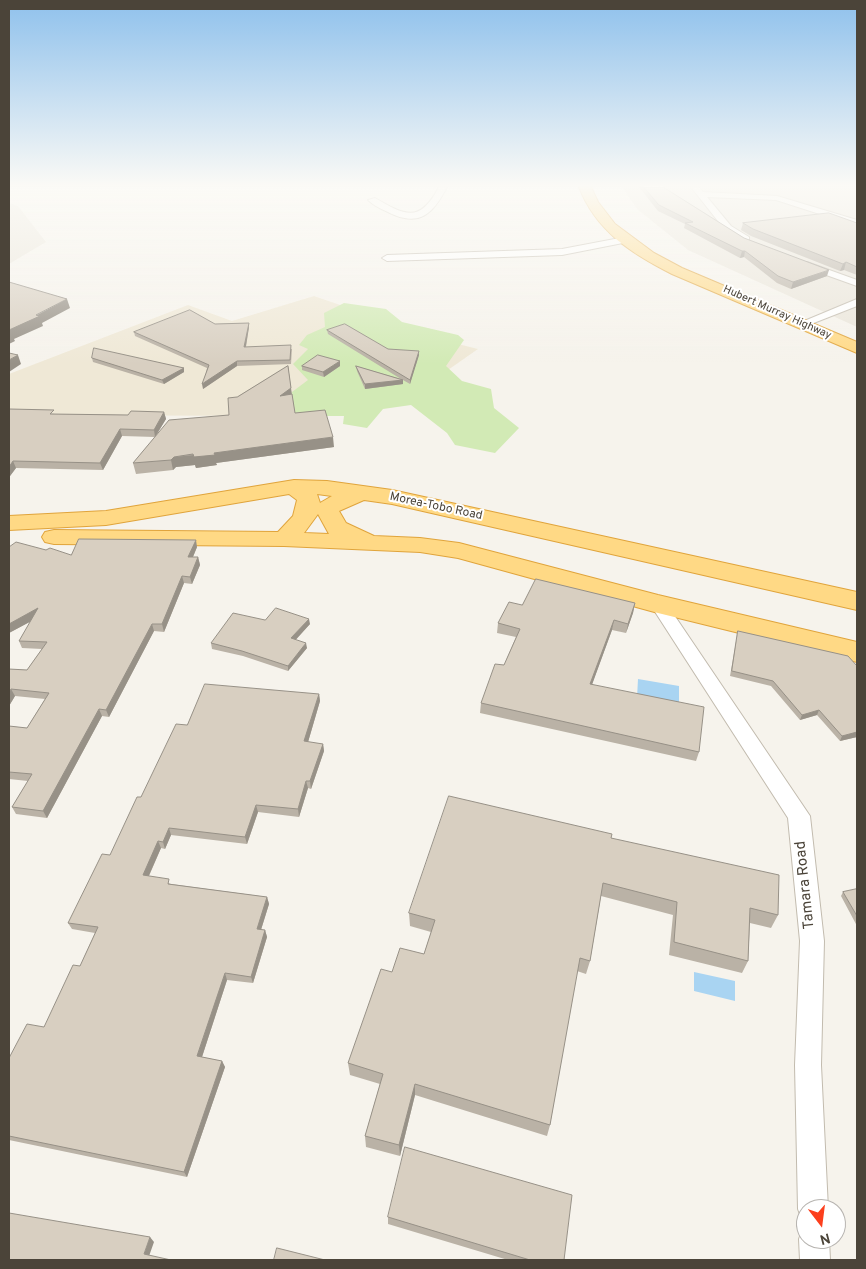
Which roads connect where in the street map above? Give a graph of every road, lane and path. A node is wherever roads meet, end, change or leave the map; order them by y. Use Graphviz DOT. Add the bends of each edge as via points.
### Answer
graph roads {
  1 [pos="584,246"];
  2 [pos="645,246"];
  3 [pos="386,258"];
  4 [pos="799,262"];
  5 [pos="857,283"];
  6 [pos="857,302"];
  7 [pos="809,321"];
  8 [pos="857,338"];
  9 [pos="857,348"];
  10 [pos="294,487"];
  11 [pos="362,493"];
  12 [pos="120,516"];
  13 [pos="9,522"];
  14 [pos="9,537"];
  15 [pos="136,538"];
  16 [pos="284,539"];
  17 [pos="371,543"];
  18 [pos="857,601"];
  19 [pos="658,604"];
  20 [pos="857,652"];
  21 [pos="813,1199"];
  1 -- 3 [label="street" via="562,252"];
  2 -- 7 [label="highway, Hubert Murray Highway" via="677,270"];
  4 -- 5 [label="street"];
  6 -- 7 [label="street"];
  7 -- 8 [label="highway, Hubert Murray Highway"];
  7 -- 9 [label="highway, Hubert Murray Highway"];
  10 -- 11 [label="highway, Morea-Tobo Road"];
  10 -- 12 [label="highway, Morea-Tobo Road" via="200,500"];
  10 -- 16 [label="highway" via="308,498 310,507 307,515"];
  11 -- 17 [label="highway" via="336,502 327,509 336,528"];
  11 -- 18 [label="highway, Morea-Tobo Road"];
  12 -- 13 [label="highway, Morea-Tobo Road"];
  12 -- 15 [label="highway" via="112,524 114,530"];
  14 -- 15 [label="highway"];
  15 -- 16 [label="highway"];
  16 -- 17 [label="highway"];
  17 -- 19 [label="highway" via="459,551"];
  19 -- 20 [label="highway"];
  19 -- 21 [label="street, Tamara Road" via="799,816 812,941 808,1065"];
}
